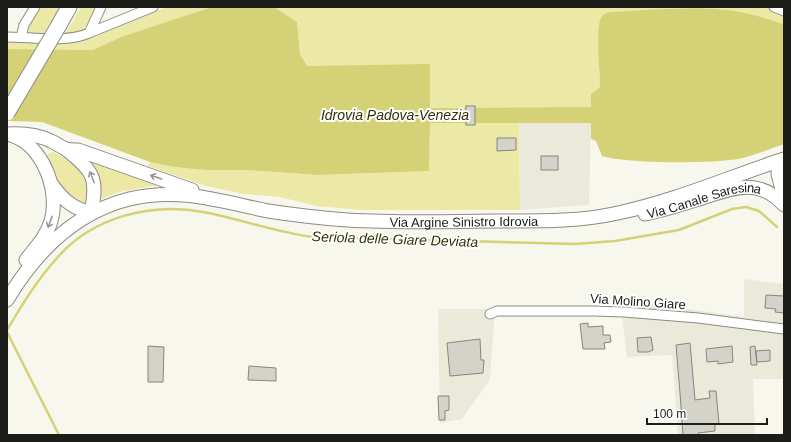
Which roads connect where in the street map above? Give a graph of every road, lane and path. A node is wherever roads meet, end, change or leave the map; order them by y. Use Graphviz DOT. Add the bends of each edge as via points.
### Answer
graph roads {
  1 [pos="35,7"];
  2 [pos="69,7"];
  3 [pos="101,7"];
  4 [pos="153,7"];
  5 [pos="774,7"];
  6 [pos="784,11"];
  7 [pos="89,33"];
  8 [pos="7,37"];
  9 [pos="21,37"];
  10 [pos="7,113"];
  11 [pos="7,134"];
  12 [pos="64,149"];
  13 [pos="40,161"];
  14 [pos="782,162"];
  15 [pos="51,182"];
  16 [pos="784,197"];
  17 [pos="233,203"];
  18 [pos="784,205"];
  19 [pos="91,213"];
  20 [pos="618,214"];
  21 [pos="9,296"];
  22 [pos="490,314"];
  23 [pos="784,329"];
  1 -- 9 [label="street" via="24,25"];
  2 -- 10 [label="main road, bridge"];
  3 -- 7 [label="street"];
  4 -- 7 [label="street"];
  5 -- 6 [label="street"];
  7 -- 9 [label="street" via="68,38"];
  8 -- 9 [label="street"];
  11 -- 12 [label="main road" via="26,133 38,136 53,141"];
  11 -- 13 [label="main road" via="23,140"];
  12 -- 13 [label="main road" via="47,148 42,153"];
  17 -- 12 [label="main road, one-way" via="78,150"];
  19 -- 12 [label="main road, one-way" via="95,194 93,177 85,164"];
  13 -- 15 [label="main road"];
  14 -- 16 [label="main road" via="778,174"];
  14 -- 20 [label="main road, Via Argine Sinistro Idrovia"];
  15 -- 19 [label="main road" via="70,205"];
  15 -- 21 [label="main road, one-way" via="54,200 51,223 20,267"];
  17 -- 19 [label="main road, Via Argine Sinistro Idrovia" via="164,193 127,200"];
  17 -- 20 [label="main road, Via Argine Sinistro Idrovia" via="304,216 371,222 544,221"];
  18 -- 20 [label="main road, Via Canale Saresina" via="763,190 740,187 665,210 645,214"];
  19 -- 21 [label="main road" via="56,238 32,264"];
  22 -- 23 [label="street, Via Molino Giare" via="497,311 594,310 698,318"];
}
